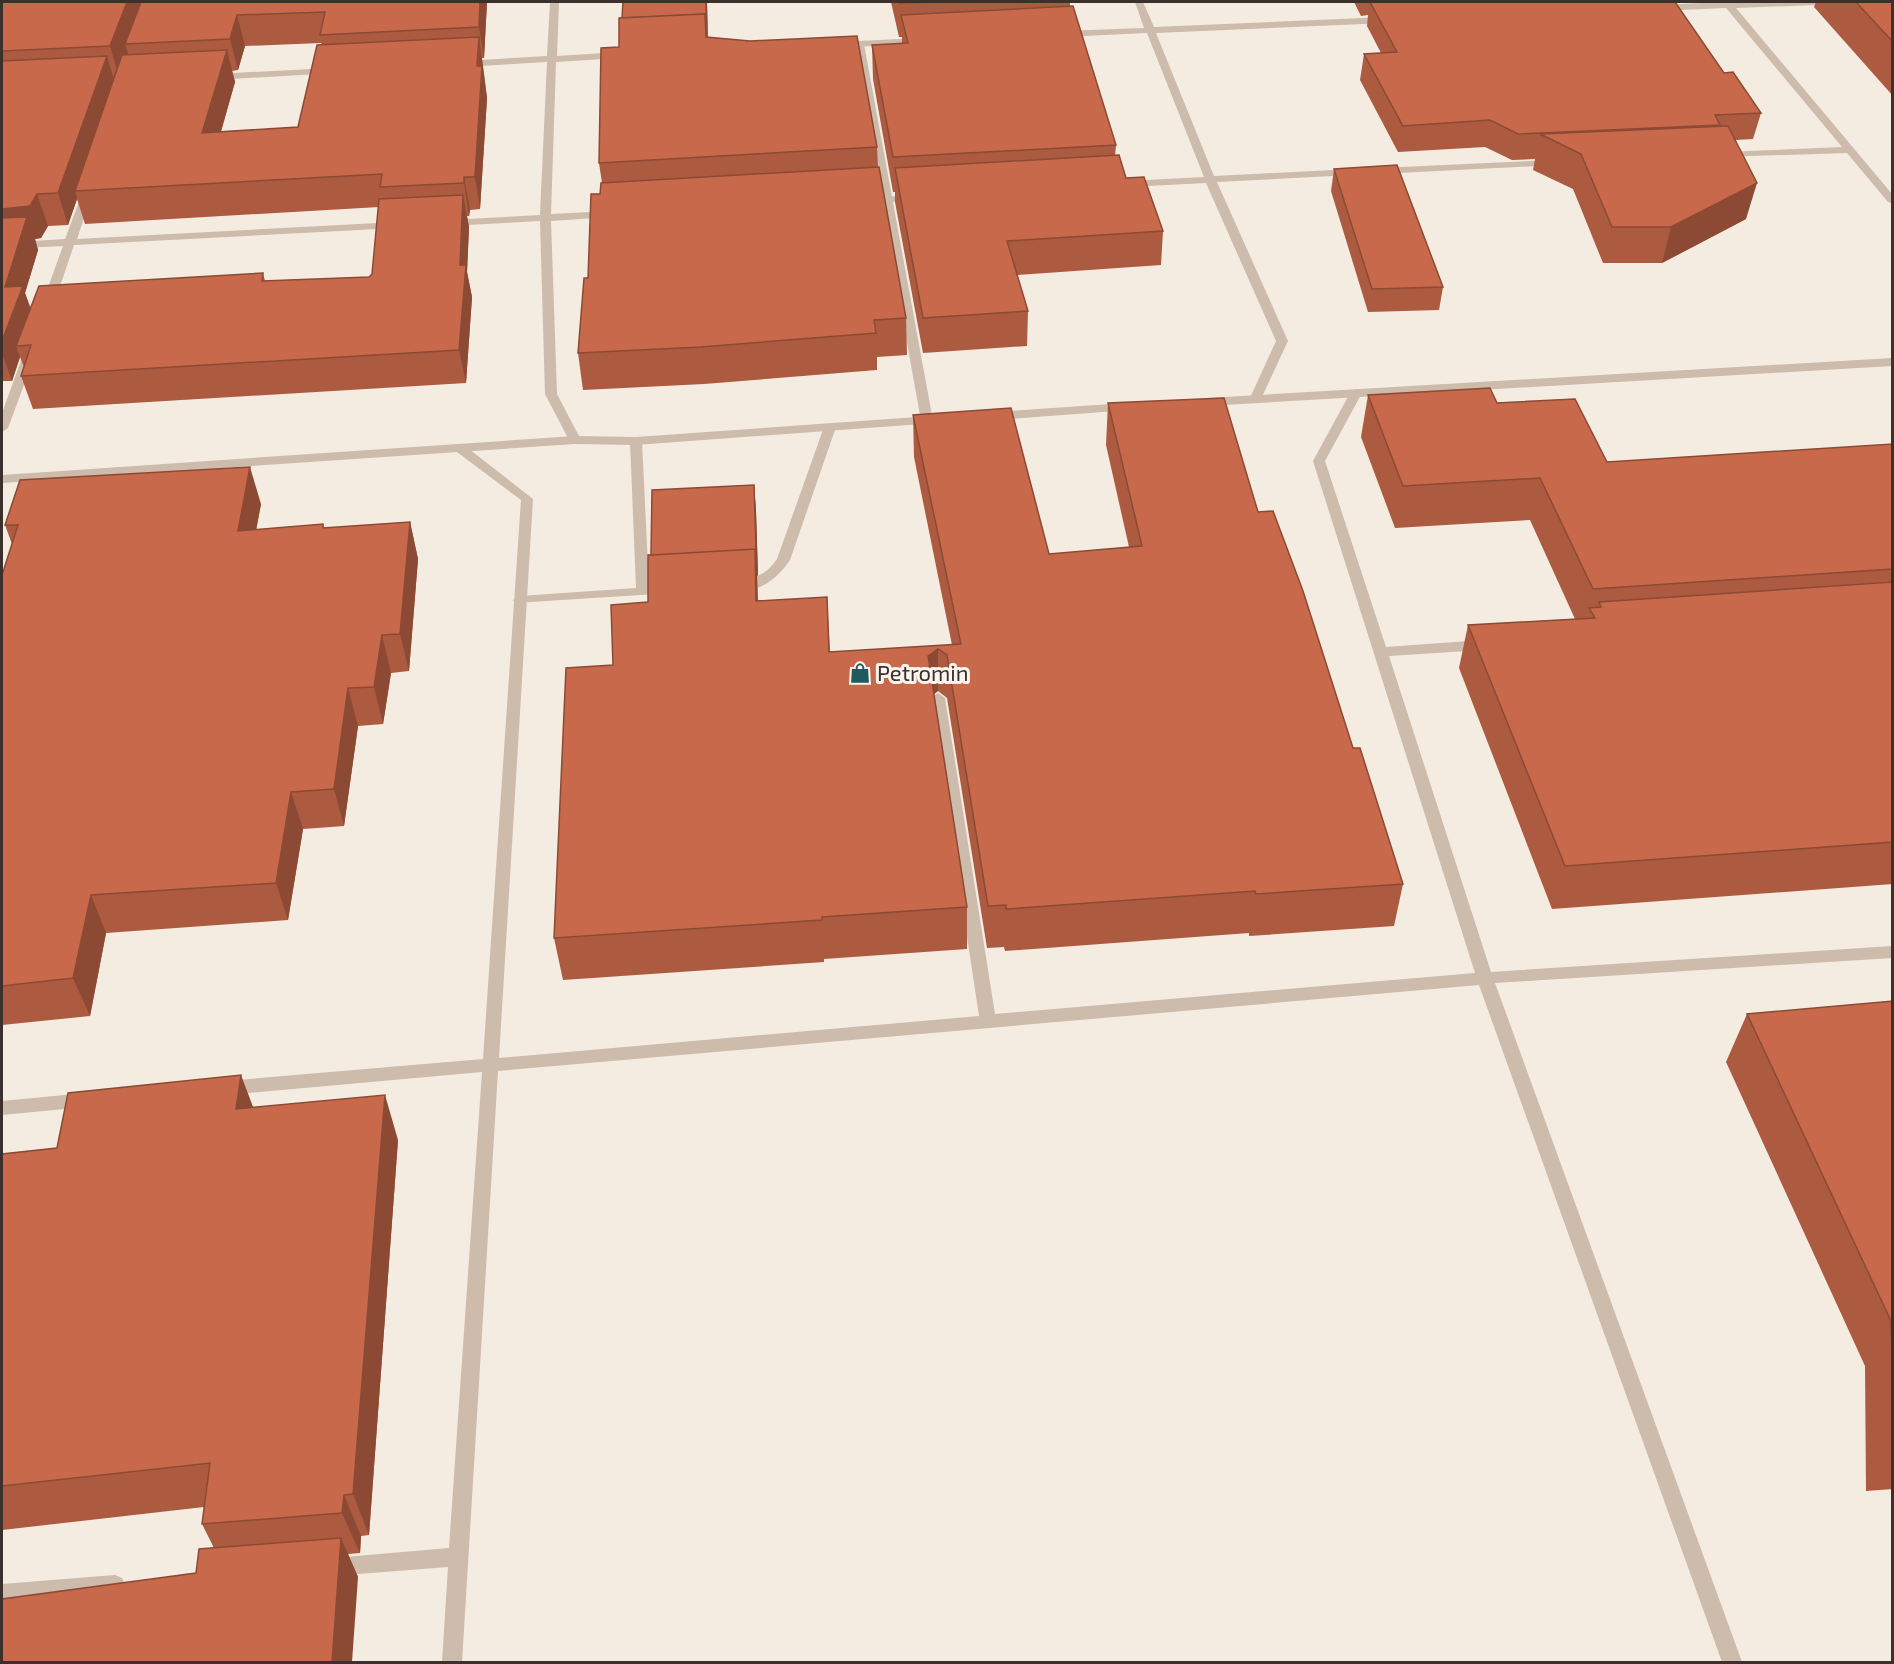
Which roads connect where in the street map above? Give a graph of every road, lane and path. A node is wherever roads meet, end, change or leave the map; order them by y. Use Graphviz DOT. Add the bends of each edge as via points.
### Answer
graph roads {
  1 [pos="554,2"];
  2 [pos="1138,2"];
  3 [pos="1817,2"];
  4 [pos="1727,3"];
  5 [pos="1646,9"];
  6 [pos="1397,19"];
  7 [pos="1149,30"];
  8 [pos="1056,34"];
  9 [pos="929,40"];
  10 [pos="859,44"];
  11 [pos="824,45"];
  12 [pos="635,55"];
  13 [pos="552,59"];
  14 [pos="457,64"];
  15 [pos="339,70"];
  16 [pos="208,77"];
  17 [pos="1850,150"];
  18 [pos="1708,156"];
  19 [pos="1566,162"];
  20 [pos="93,178"];
  21 [pos="1210,178"];
  22 [pos="1118,184"];
  23 [pos="933,196"];
  24 [pos="886,200"];
  25 [pos="1893,200"];
  26 [pos="851,201"];
  27 [pos="628,213"];
  28 [pos="545,218"];
  29 [pos="439,223"];
  30 [pos="415,224"];
  31 [pos="71,242"];
  32 [pos="2,246"];
  33 [pos="42,318"];
  34 [pos="34,340"];
  35 [pos="1893,362"];
  36 [pos="1356,393"];
  37 [pos="1256,398"];
  38 [pos="1198,402"];
  39 [pos="1139,406"];
  40 [pos="986,417"];
  41 [pos="830,427"];
  42 [pos="2,428"];
  43 [pos="575,440"];
  44 [pos="636,441"];
  45 [pos="461,449"];
  46 [pos="2,478"];
  47 [pos="722,587"];
  48 [pos="677,590"];
  49 [pos="643,592"];
  50 [pos="520,600"];
  51 [pos="1500,644"];
  52 [pos="1380,652"];
  53 [pos="939,698"];
  54 [pos="1893,952"];
  55 [pos="1485,978"];
  56 [pos="988,1022"];
  57 [pos="489,1064"];
  58 [pos="204,1090"];
  59 [pos="97,1099"];
  60 [pos="2,1108"];
  61 [pos="459,1557"];
  62 [pos="318,1568"];
  63 [pos="130,1584"];
  64 [pos="2,1594"];
  65 [pos="452,1662"];
  66 [pos="1732,1662"];
  1 -- 13 [label="street"];
  2 -- 7 [label="street"];
  3 -- 4 [label="street"];
  4 -- 5 [label="street"];
  4 -- 17 [label="street"];
  6 -- 7 [label="street"];
  7 -- 8 [label="street"];
  7 -- 21 [label="street"];
  9 -- 10 [label="street"];
  10 -- 11 [label="street"];
  10 -- 24 [label="street"];
  12 -- 13 [label="street"];
  13 -- 14 [label="street"];
  13 -- 28 [label="street"];
  15 -- 16 [label="street"];
  17 -- 18 [label="street"];
  17 -- 25 [label="street"];
  19 -- 21 [label="street"];
  20 -- 31 [label="street"];
  21 -- 22 [label="street"];
  21 -- 37 [label="street" via="1282,341"];
  23 -- 24 [label="street"];
  24 -- 26 [label="street"];
  24 -- 41 [label="street" via="933,420"];
  27 -- 28 [label="street"];
  28 -- 29 [label="street"];
  28 -- 43 [label="street" via="551,394"];
  30 -- 31 [label="street"];
  31 -- 32 [label="street"];
  31 -- 33 [label="street"];
  34 -- 42 [label="street"];
  35 -- 36 [label="street"];
  36 -- 37 [label="street"];
  36 -- 52 [label="street" via="1319,461"];
  37 -- 38 [label="street"];
  39 -- 40 [label="street"];
  41 -- 44 [label="street"];
  41 -- 47 [label="street" via="778,571 756,585"];
  43 -- 44 [label="street"];
  43 -- 45 [label="street"];
  44 -- 49 [label="street"];
  45 -- 46 [label="street"];
  45 -- 50 [label="street" via="527,499"];
  48 -- 49 [label="street"];
  49 -- 50 [label="street"];
  50 -- 57 [label="street"];
  51 -- 52 [label="street"];
  52 -- 55 [label="street"];
  53 -- 56 [label="street"];
  54 -- 55 [label="street"];
  55 -- 56 [label="street"];
  55 -- 66 [label="street"];
  56 -- 57 [label="street"];
  57 -- 58 [label="street"];
  57 -- 61 [label="street"];
  59 -- 60 [label="street"];
  61 -- 62 [label="street"];
  61 -- 65 [label="street"];
  63 -- 64 [label="street"];
}
